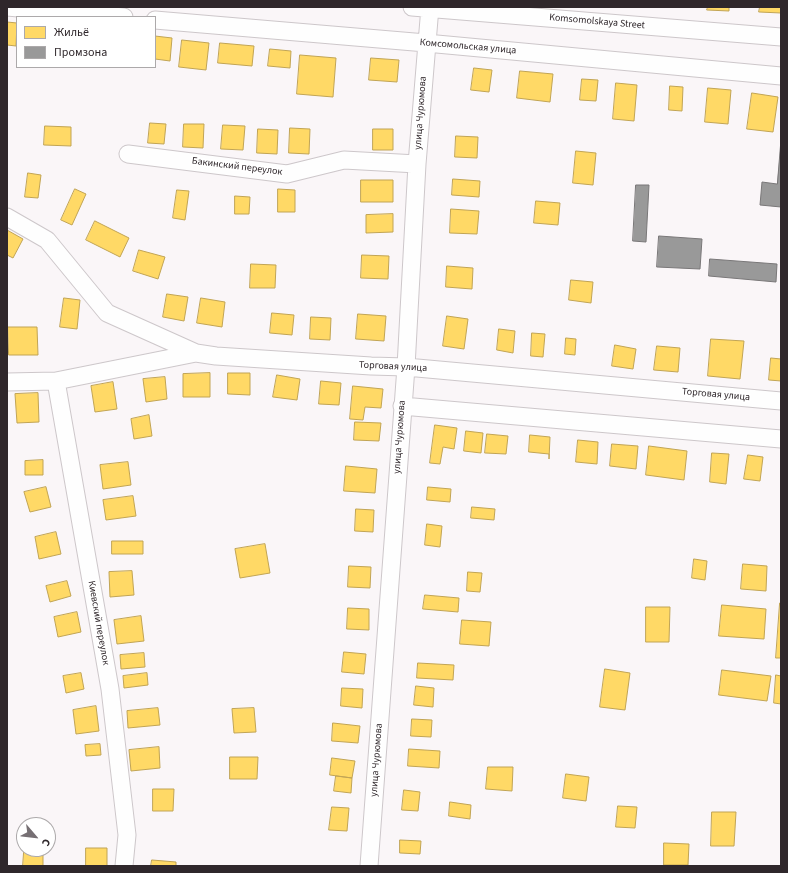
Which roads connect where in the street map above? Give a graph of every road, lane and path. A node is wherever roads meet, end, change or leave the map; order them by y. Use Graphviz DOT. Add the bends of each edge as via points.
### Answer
graph roads {
  1 [pos="7,7"];
  2 [pos="412,7"];
  3 [pos="430,8"];
  4 [pos="112,16"];
  5 [pos="156,20"];
  6 [pos="781,37"];
  7 [pos="426,43"];
  8 [pos="781,76"];
  9 [pos="128,154"];
  10 [pos="417,164"];
  11 [pos="7,217"];
  12 [pos="196,353"];
  13 [pos="406,367"];
  14 [pos="56,381"];
  15 [pos="7,382"];
  16 [pos="781,400"];
  17 [pos="402,406"];
  18 [pos="781,439"];
  19 [pos="124,866"];
  20 [pos="369,866"];
  1 -- 4 [label="street"];
  2 -- 3 [label="street, Komsomolskaya Street"];
  3 -- 6 [label="street, Komsomolskaya Street"];
  3 -- 7 [label="street, улица Чурюмова"];
  5 -- 7 [label="street, Комсомольская улица"];
  7 -- 8 [label="street, Комсомольская улица"];
  7 -- 10 [label="street, улица Чурюмова"];
  9 -- 10 [label="street, Бакинский переулок" via="287,174 344,160"];
  10 -- 13 [label="street, улица Чурюмова"];
  11 -- 12 [label="street" via="47,240 106,313"];
  12 -- 13 [label="street, Торговая улица"];
  12 -- 14 [label="street, Торговая улица"];
  13 -- 16 [label="street, Торговая улица"];
  13 -- 17 [label="street, улица Чурюмова"];
  14 -- 15 [label="street, Торговая улица"];
  14 -- 19 [label="street, Киевский переулок" via="110,689 127,835"];
  17 -- 18 [label="street"];
  17 -- 20 [label="street, улица Чурюмова"];
}
